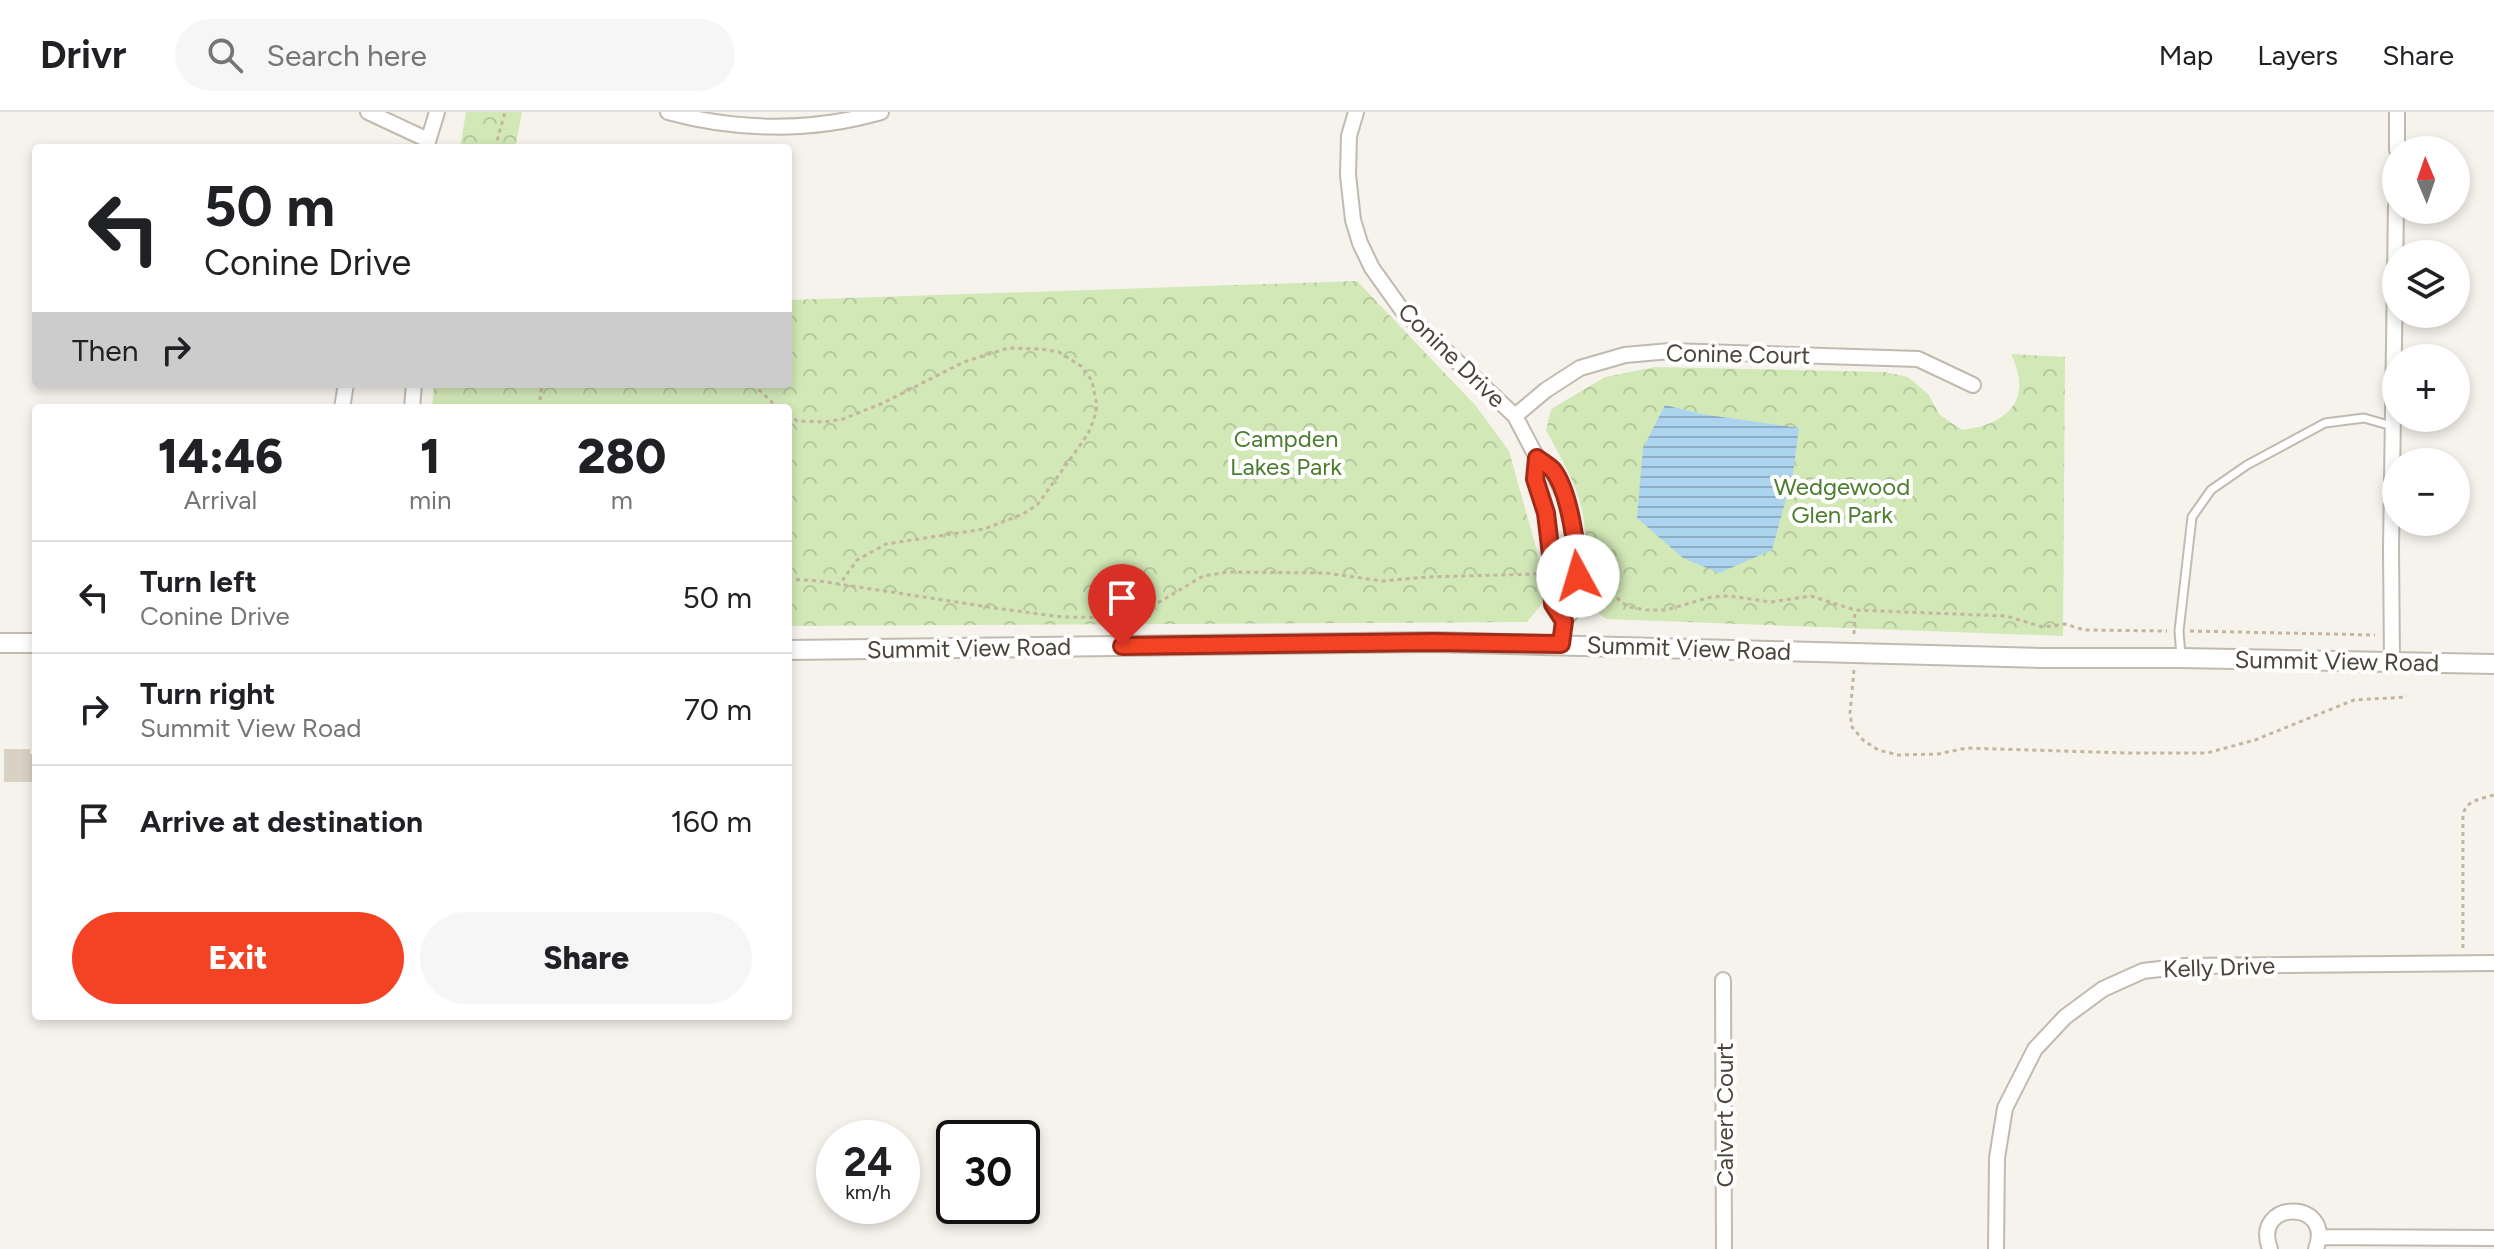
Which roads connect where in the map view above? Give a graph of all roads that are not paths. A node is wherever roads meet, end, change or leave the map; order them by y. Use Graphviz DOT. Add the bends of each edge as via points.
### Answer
graph roads {
  1 [pos="368,112"];
  2 [pos="437,112"];
  3 [pos="668,112"];
  4 [pos="881,112"];
  5 [pos="1356,112"];
  6 [pos="2397,112"];
  7 [pos="2397,136"];
  8 [pos="427,144"];
  9 [pos="2396,224"];
  10 [pos="2393,344"];
  11 [pos="1973,385"];
  12 [pos="1515,416"];
  13 [pos="2382,423"];
  14 [pos="2392,432"];
  15 [pos="1537,458"];
  16 [pos="1564,621"];
  17 [pos="0,643"];
  18 [pos="32,643"];
  19 [pos="1561,644"];
  20 [pos="792,650"];
  21 [pos="2181,658"];
  22 [pos="2392,662"];
  23 [pos="2494,664"];
  24 [pos="2494,963"];
  25 [pos="1723,980"];
  26 [pos="2494,1238"];
  27 [pos="2318,1243"];
  28 [pos="1724,1249"];
  29 [pos="1996,1249"];
  30 [pos="2270,1249"];
  1 -- 8 [label="street"];
  2 -- 8 [label="street"];
  3 -- 4 [label="street" via="740,126 781,127"];
  5 -- 12 [label="street, Conine Drive" via="1349,136 1351,205 1372,268 1402,310"];
  6 -- 7 [label="street"];
  9 -- 10 [label="street"];
  11 -- 12 [label="street, Conine Court" via="1918,359 1670,351 1625,355 1580,368"];
  12 -- 15 [label="street, Conine Drive"];
  13 -- 21 [label="lane" via="2364,418 2325,423 2211,490 2192,517 2179,631"];
  14 -- 22 [label="street"];
  15 -- 16 [label="street, Conine Drive" via="1535,479 1546,513 1553,604"];
  15 -- 16 [label="street, Conine Drive" via="1552,470 1565,497 1574,535 1576,607"];
  16 -- 19 [label="street, Conine Drive"];
  17 -- 18 [label="street"];
  19 -- 20 [label="street, Summit View Road"];
  19 -- 21 [label="street, Summit View Road"];
  21 -- 22 [label="street, Summit View Road"];
  22 -- 23 [label="street, Summit View Road"];
  24 -- 29 [label="street, Kelly Drive" via="2185,966 2143,971 2103,989 2065,1017 2035,1049 2005,1108 1997,1158"];
  25 -- 28 [label="street, Calvert Court"];
  26 -- 27 [label="street"];
  27 -- 30 [label="street" via="2314,1221 2293,1210 2278,1216 2268,1229"];
}
